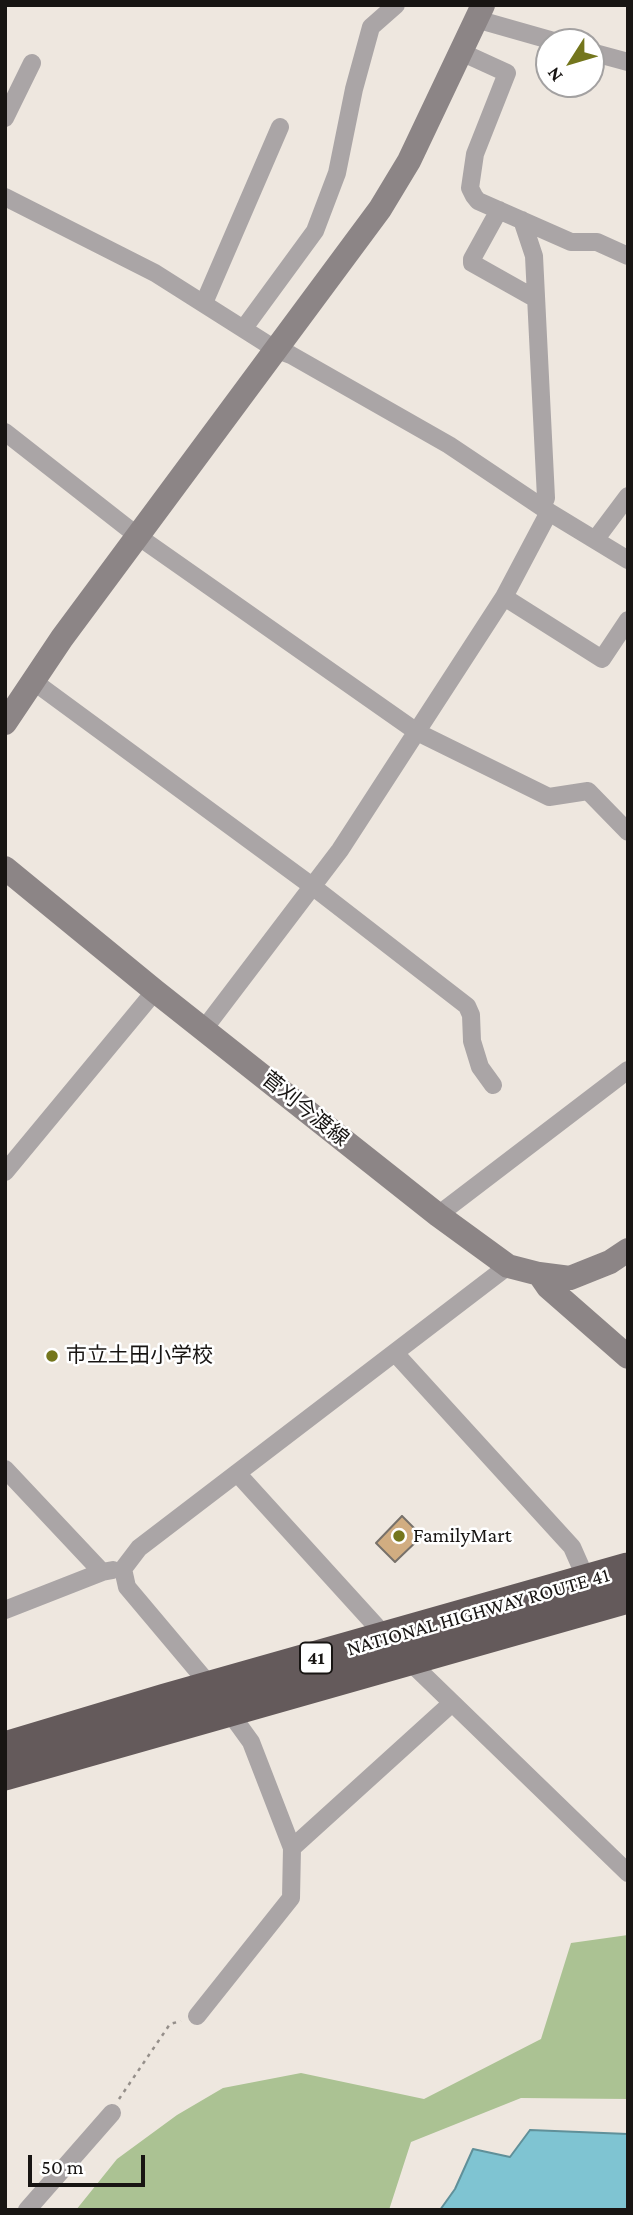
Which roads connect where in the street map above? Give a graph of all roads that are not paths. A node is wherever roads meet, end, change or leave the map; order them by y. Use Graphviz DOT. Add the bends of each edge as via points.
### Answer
graph roads {
  1 [pos="396,5"];
  2 [pos="479,12"];
  3 [pos="535,34"];
  4 [pos="461,52"];
  5 [pos="605,56"];
  6 [pos="628,62"];
  7 [pos="32,63"];
  8 [pos="5,118"];
  9 [pos="280,127"];
  10 [pos="5,197"];
  11 [pos="499,210"];
  12 [pos="522,220"];
  13 [pos="628,256"];
  14 [pos="536,299"];
  15 [pos="204,303"];
  16 [pos="243,328"];
  17 [pos="275,349"];
  18 [pos="5,432"];
  19 [pos="628,496"];
  20 [pos="545,510"];
  21 [pos="139,537"];
  22 [pos="595,540"];
  23 [pos="628,560"];
  24 [pos="504,597"];
  25 [pos="628,620"];
  26 [pos="33,681"];
  27 [pos="5,723"];
  28 [pos="417,732"];
  29 [pos="628,832"];
  30 [pos="5,869"];
  31 [pos="312,886"];
  32 [pos="155,991"];
  33 [pos="204,1029"];
  34 [pos="628,1070"];
  35 [pos="493,1085"];
  36 [pos="5,1172"];
  37 [pos="438,1215"];
  38 [pos="628,1250"];
  39 [pos="508,1266"];
  40 [pos="539,1275"];
  41 [pos="395,1353"];
  42 [pos="628,1357"];
  43 [pos="5,1469"];
  44 [pos="237,1473"];
  45 [pos="123,1569"];
  46 [pos="102,1572"];
  47 [pos="587,1581"];
  48 [pos="625,1593"];
  49 [pos="5,1610"];
  50 [pos="397,1649"];
  51 [pos="220,1700"];
  52 [pos="452,1703"];
  53 [pos="5,1726"];
  54 [pos="174,1726"];
  55 [pos="61,1731"];
  56 [pos="5,1748"];
  57 [pos="5,1774"];
  58 [pos="5,1793"];
  59 [pos="292,1848"];
  60 [pos="628,1873"];
  61 [pos="197,2016"];
  62 [pos="112,2113"];
  63 [pos="27,2210"];
  1 -- 16 [label="street" via="371,27 337,173 315,231"];
  2 -- 3 [label="street"];
  2 -- 4 [label="street"];
  4 -- 11 [label="street" via="507,73 475,154 470,188 478,201"];
  4 -- 17 [label="street" via="409,161 380,209"];
  5 -- 6 [label="street"];
  7 -- 8 [label="street"];
  9 -- 15 [label="street"];
  10 -- 15 [label="street"];
  11 -- 12 [label="street"];
  11 -- 14 [label="street" via="472,263"];
  12 -- 13 [label="street" via="571,242 597,242"];
  12 -- 14 [label="street" via="534,256"];
  14 -- 20 [label="street"];
  15 -- 16 [label="street"];
  16 -- 17 [label="street"];
  17 -- 20 [label="street" via="449,445"];
  17 -- 21 [label="street"];
  18 -- 21 [label="street"];
  19 -- 22 [label="street"];
  20 -- 22 [label="street"];
  20 -- 24 [label="street"];
  21 -- 26 [label="street"];
  21 -- 28 [label="street"];
  22 -- 23 [label="street"];
  24 -- 25 [label="street" via="602,659"];
  24 -- 28 [label="street"];
  26 -- 27 [label="street"];
  26 -- 31 [label="street"];
  28 -- 29 [label="street" via="549,797 588,791"];
  28 -- 31 [label="street"];
  30 -- 32 [label="street, 菅刈今渡線"];
  31 -- 33 [label="street"];
  31 -- 35 [label="street" via="467,1006 480,1067"];
  32 -- 33 [label="street, 菅刈今渡線"];
  32 -- 36 [label="street"];
  33 -- 37 [label="street, 菅刈今渡線"];
  34 -- 37 [label="street"];
  37 -- 39 [label="street, 菅刈今渡線"];
  38 -- 40 [label="street, 菅刈今渡線" via="570,1278"];
  39 -- 40 [label="street, 菅刈今渡線"];
  39 -- 41 [label="street"];
  40 -- 42 [label="street"];
  41 -- 44 [label="street"];
  41 -- 47 [label="street" via="572,1547"];
  43 -- 46 [label="street"];
  44 -- 45 [label="street" via="139,1548"];
  44 -- 50 [label="street"];
  45 -- 46 [label="street"];
  45 -- 51 [label="street" via="127,1587"];
  46 -- 49 [label="street"];
  47 -- 48 [label="highway, NATIONAL HIGHWAY ROUTE 41 / 41"];
  47 -- 50 [label="highway, NATIONAL HIGHWAY ROUTE 41 / 41"];
  48 -- 50 [label="highway, NATIONAL HIGHWAY ROUTE 41 / 41"];
  50 -- 51 [label="highway, NATIONAL HIGHWAY ROUTE 41 / 41"];
  50 -- 52 [label="street"];
  51 -- 54 [label="highway, NATIONAL HIGHWAY ROUTE 41 / 41"];
  51 -- 55 [label="highway, NATIONAL HIGHWAY ROUTE 41 / 41"];
  51 -- 59 [label="street" via="250,1742"];
  52 -- 59 [label="street"];
  52 -- 60 [label="street"];
  53 -- 55 [label="highway" via="36,1718"];
  54 -- 57 [label="highway, NATIONAL HIGHWAY ROUTE 41 / 41"];
  54 -- 58 [label="highway" via="145,1752"];
  55 -- 56 [label="highway, NATIONAL HIGHWAY ROUTE 41 / 41"];
  59 -- 61 [label="street" via="291,1898"];
  62 -- 63 [label="street"];
}
